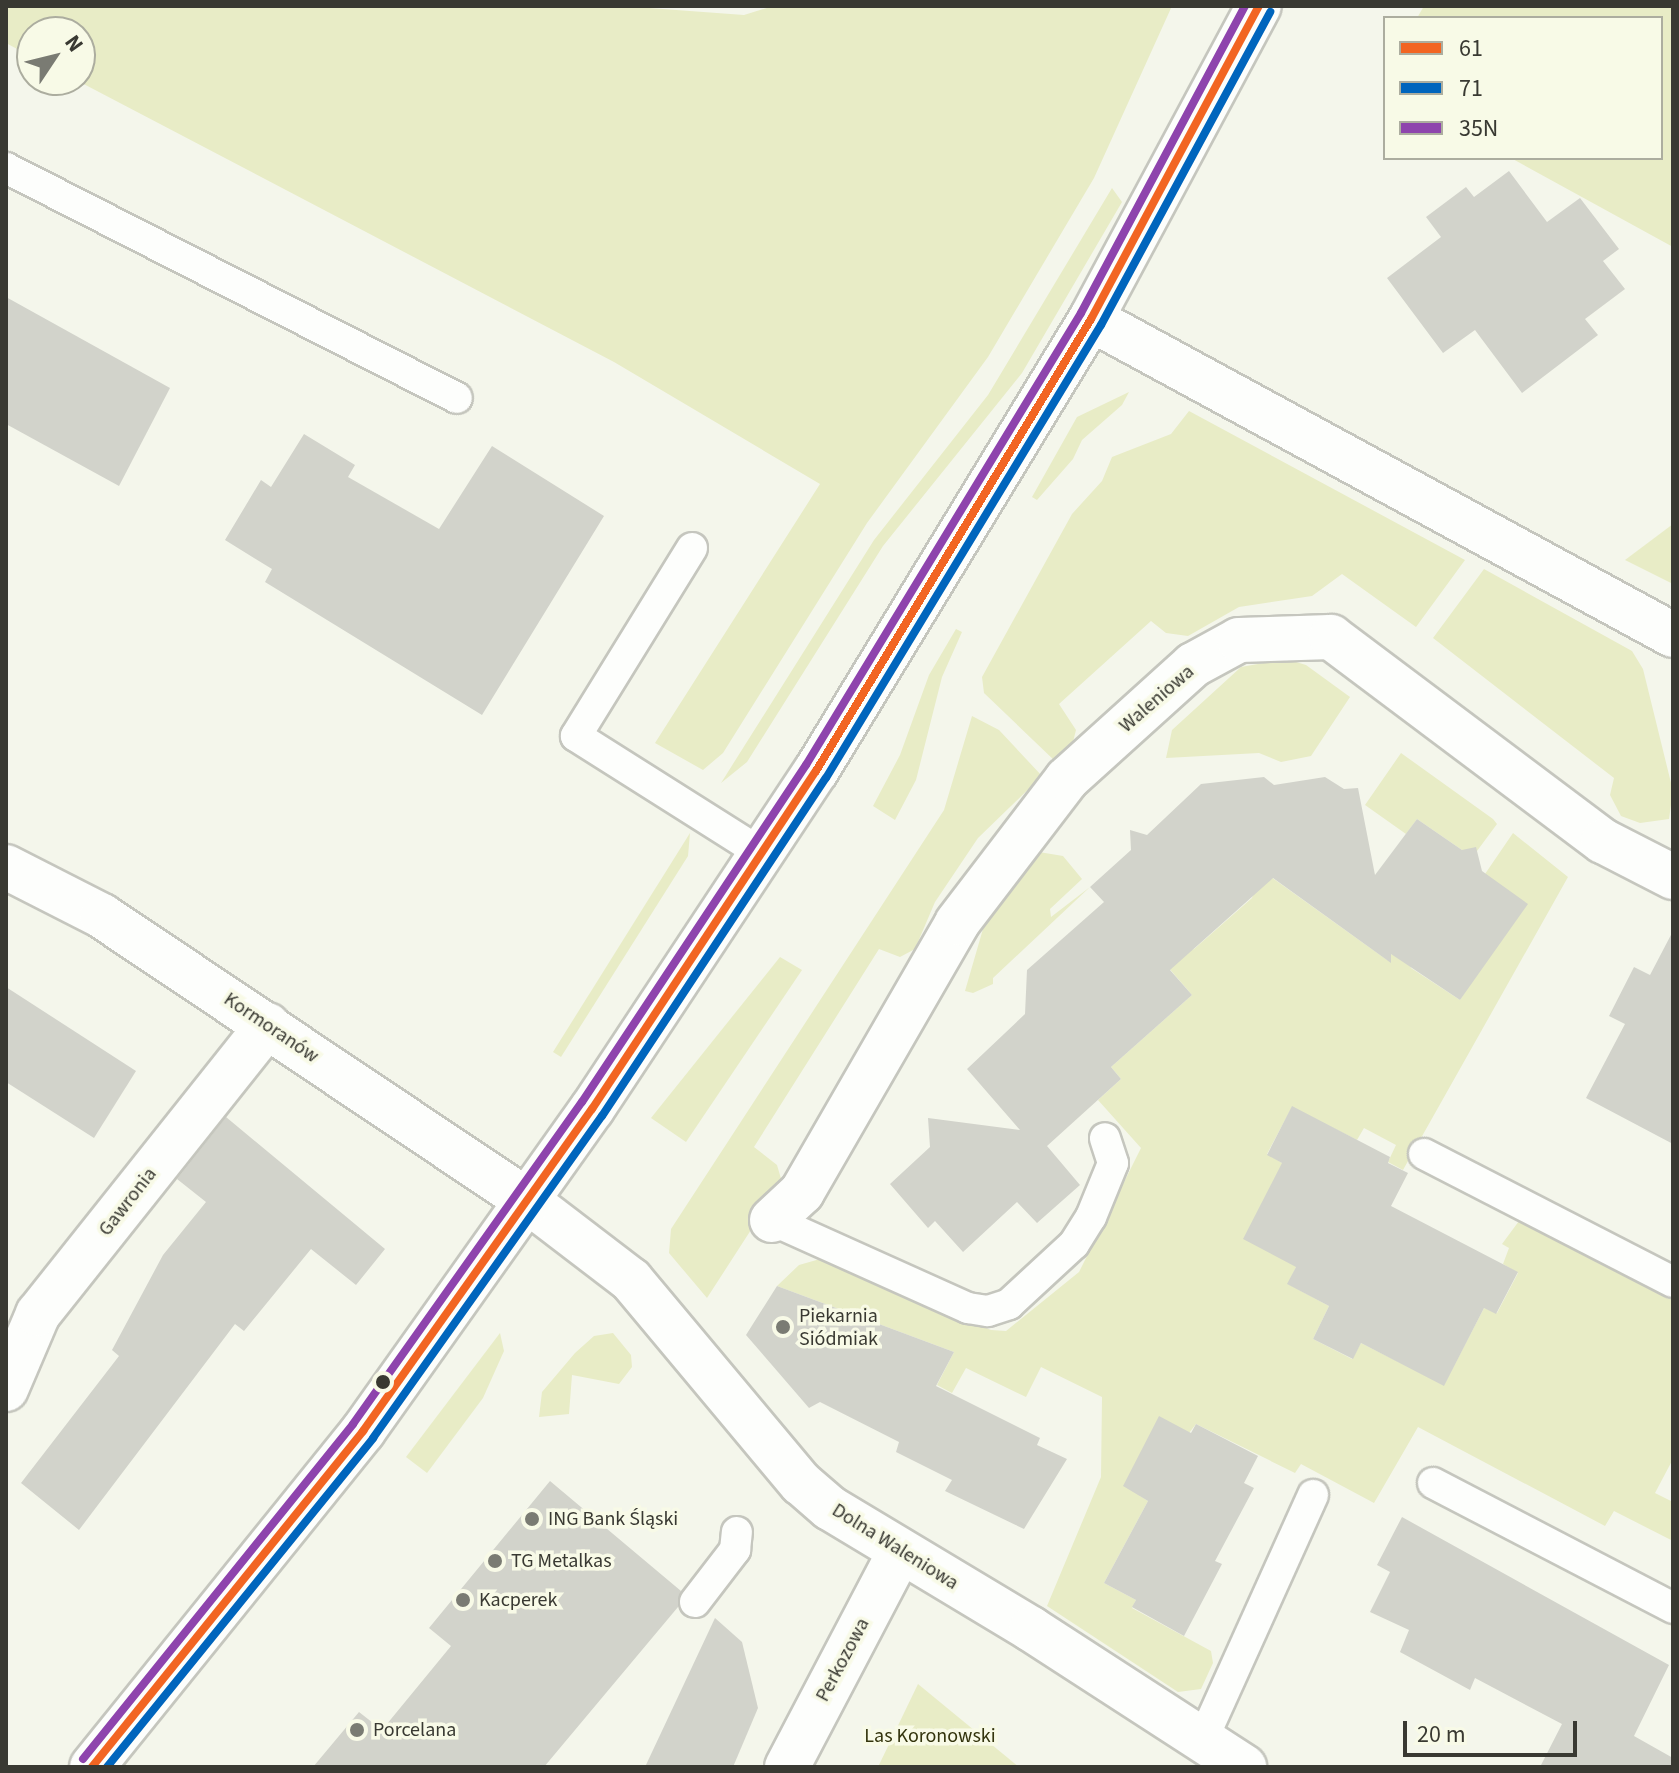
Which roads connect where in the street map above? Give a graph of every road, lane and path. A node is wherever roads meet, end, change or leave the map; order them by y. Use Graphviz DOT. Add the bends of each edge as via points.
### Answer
graph roads {
  1 [pos="1259,6"];
  2 [pos="6,168"];
  3 [pos="1091,319"];
  4 [pos="457,398"];
  5 [pos="692,548"];
  6 [pos="1673,635"];
  7 [pos="761,853"];
  8 [pos="6,867"];
  9 [pos="1673,877"];
  10 [pos="268,1025"];
  11 [pos="1105,1138"];
  12 [pos="1424,1154"];
  13 [pos="529,1202"];
  14 [pos="787,1206"];
  15 [pos="1673,1282"];
  16 [pos="6,1389"];
  17 [pos="1433,1483"];
  18 [pos="1313,1495"];
  19 [pos="737,1532"];
  20 [pos="900,1552"];
  21 [pos="695,1602"];
  22 [pos="1673,1608"];
  23 [pos="1202,1741"];
  24 [pos="92,1767"];
  25 [pos="787,1767"];
  26 [pos="1244,1767"];
  1 -- 3 [label="street"];
  2 -- 4 [label="lane"];
  3 -- 6 [label="street"];
  3 -- 7 [label="street"];
  5 -- 7 [label="lane" via="576,736"];
  7 -- 13 [label="street"];
  8 -- 10 [label="street, Kormoranów" via="102,916"];
  9 -- 14 [label="street, Waleniowa" via="1603,841 1331,637 1239,640 1193,665 1067,779 957,923"];
  10 -- 13 [label="street, Kormoranów"];
  10 -- 16 [label="street, Gawronia" via="38,1314"];
  11 -- 14 [label="lane" via="1113,1163 1074,1244 1009,1304 988,1311 968,1308"];
  12 -- 15 [label="lane"];
  13 -- 20 [label="street, Dolna Waleniowa" via="631,1280 801,1483"];
  13 -- 24 [label="street" via="363,1431"];
  17 -- 22 [label="lane"];
  18 -- 23 [label="lane"];
  19 -- 21 [label="lane" via="735,1550"];
  20 -- 23 [label="street, Dolna Waleniowa" via="1031,1629"];
  20 -- 25 [label="street, Perkozowa"];
  23 -- 26 [label="street, Dolna Waleniowa"];
}
